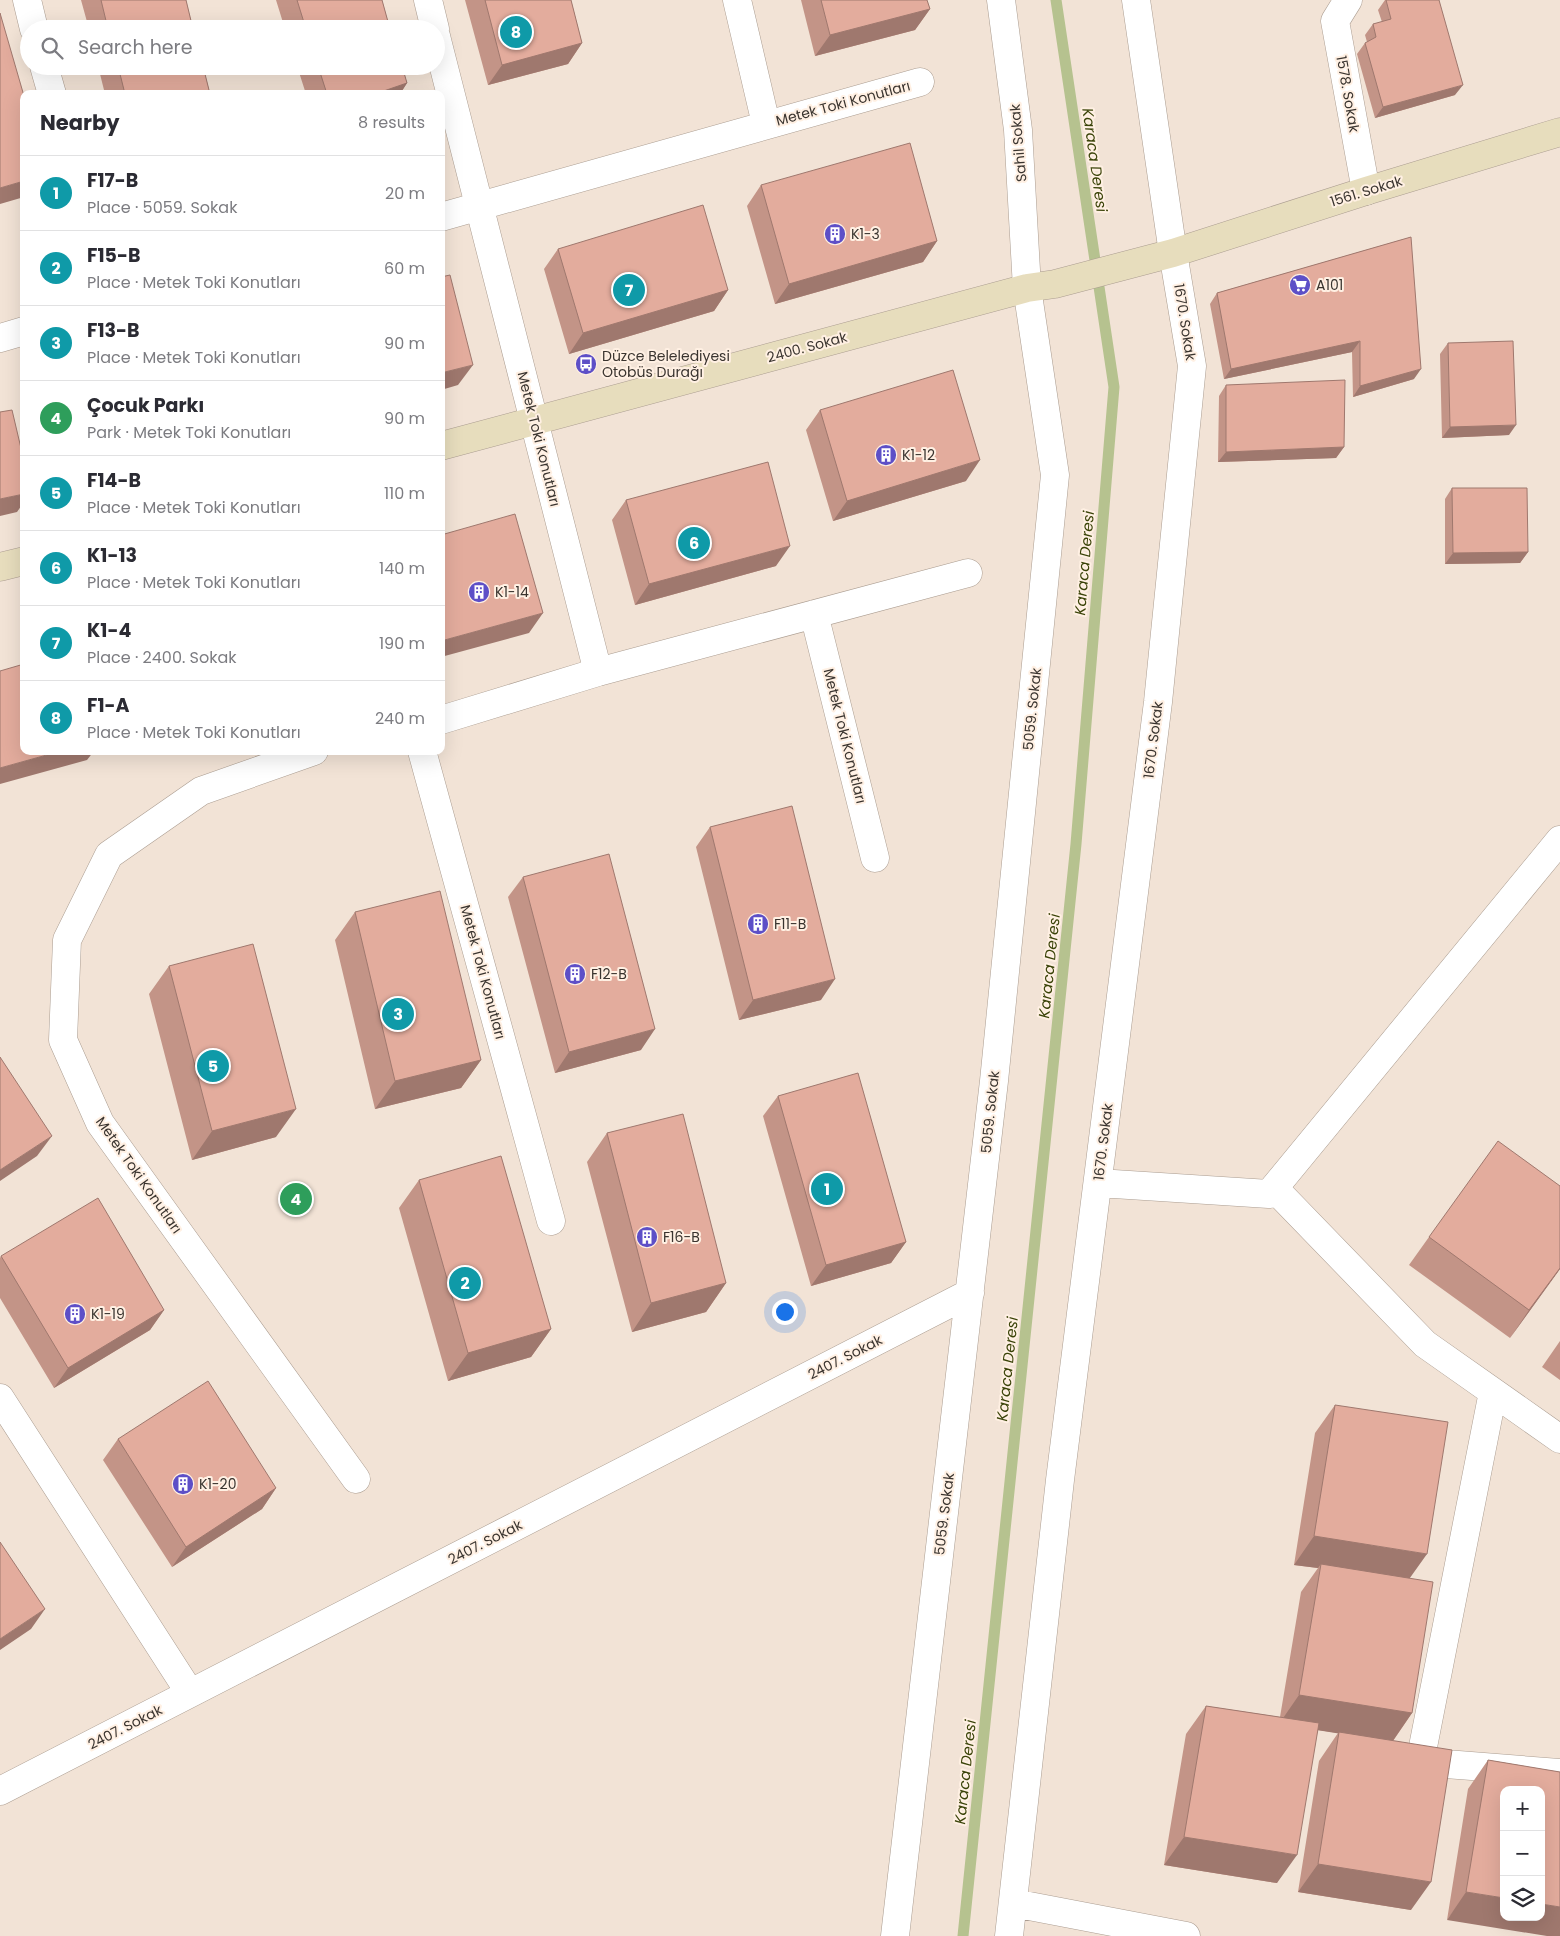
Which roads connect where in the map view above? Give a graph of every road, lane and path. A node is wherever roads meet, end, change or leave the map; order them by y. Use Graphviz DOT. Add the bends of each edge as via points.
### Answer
graph roads {
  1 [pos="27,0"];
  2 [pos="428,0"];
  3 [pos="737,0"];
  4 [pos="1001,0"];
  5 [pos="1136,0"];
  6 [pos="1348,0"];
  7 [pos="32,20"];
  8 [pos="432,20"];
  9 [pos="445,73"];
  10 [pos="47,75"];
  11 [pos="920,82"];
  12 [pos="51,90"];
  13 [pos="766,124"];
  14 [pos="1560,132"];
  15 [pos="1366,191"];
  16 [pos="478,208"];
  17 [pos="445,216"];
  18 [pos="1174,253"];
  19 [pos="1027,288"];
  20 [pos="20,332"];
  21 [pos="0,338"];
  22 [pos="534,420"];
  23 [pos="445,445"];
  24 [pos="20,562"];
  25 [pos="0,567"];
  26 [pos="968,573"];
  27 [pos="814,614"];
  28 [pos="598,672"];
  29 [pos="445,719"];
  30 [pos="303,755"];
  31 [pos="423,755"];
  32 [pos="1560,840"];
  33 [pos="875,858"];
  34 [pos="1098,1183"];
  35 [pos="1274,1188"];
  36 [pos="551,1221"];
  37 [pos="970,1293"];
  38 [pos="1493,1392"];
  39 [pos="0,1398"];
  40 [pos="1560,1439"];
  41 [pos="356,1479"];
  42 [pos="190,1693"];
  43 [pos="1560,1773"];
  44 [pos="0,1791"];
  45 [pos="1012,1902"];
  46 [pos="895,1936"];
  47 [pos="1009,1936"];
  48 [pos="1186,1936"];
  1 -- 7 [label="street"];
  2 -- 8 [label="street"];
  3 -- 13 [label="street, Metek Toki Konutları"];
  4 -- 19 [label="street, Sahil Sokak" via="1018,130"];
  5 -- 18 [label="street, 1670. Sokak"];
  6 -- 15 [label="street, 1578. Sokak" via="1334,21"];
  9 -- 16 [label="street, Metek Toki Konutları"];
  10 -- 12 [label="street"];
  11 -- 13 [label="street, Metek Toki Konutları"];
  13 -- 16 [label="street, Metek Toki Konutları"];
  14 -- 15 [label="main road, 1561. Sokak"];
  15 -- 18 [label="main road, 1561. Sokak"];
  16 -- 17 [label="street, Metek Toki Konutları"];
  16 -- 22 [label="street, Metek Toki Konutları"];
  18 -- 19 [label="main road, 2400. Sokak"];
  18 -- 34 [label="street, 1670. Sokak" via="1192,366 1158,702"];
  19 -- 22 [label="main road, 2400. Sokak"];
  19 -- 37 [label="street, 5059. Sokak" via="1055,475"];
  20 -- 21 [label="street"];
  22 -- 23 [label="main road, 2400. Sokak"];
  22 -- 28 [label="street, Metek Toki Konutları"];
  24 -- 25 [label="main road"];
  26 -- 27 [label="street"];
  27 -- 28 [label="street"];
  27 -- 33 [label="street, Metek Toki Konutları"];
  28 -- 29 [label="street"];
  30 -- 41 [label="street, Metek Toki Konutları" via="201,791 109,855 67,940 63,1040 100,1123"];
  31 -- 36 [label="street, Metek Toki Konutları"];
  32 -- 35 [label="street"];
  34 -- 35 [label="street" via="1269,1194"];
  34 -- 45 [label="street, 1670. Sokak"];
  35 -- 38 [label="street" via="1425,1344"];
  37 -- 42 [label="street, 2407. Sokak"];
  37 -- 46 [label="street, 5059. Sokak"];
  38 -- 40 [label="street"];
  38 -- 43 [label="street" via="1420,1762"];
  39 -- 42 [label="street"];
  42 -- 44 [label="street, 2407. Sokak"];
  45 -- 47 [label="street, 1670. Sokak"];
  45 -- 48 [label="street"];
}
